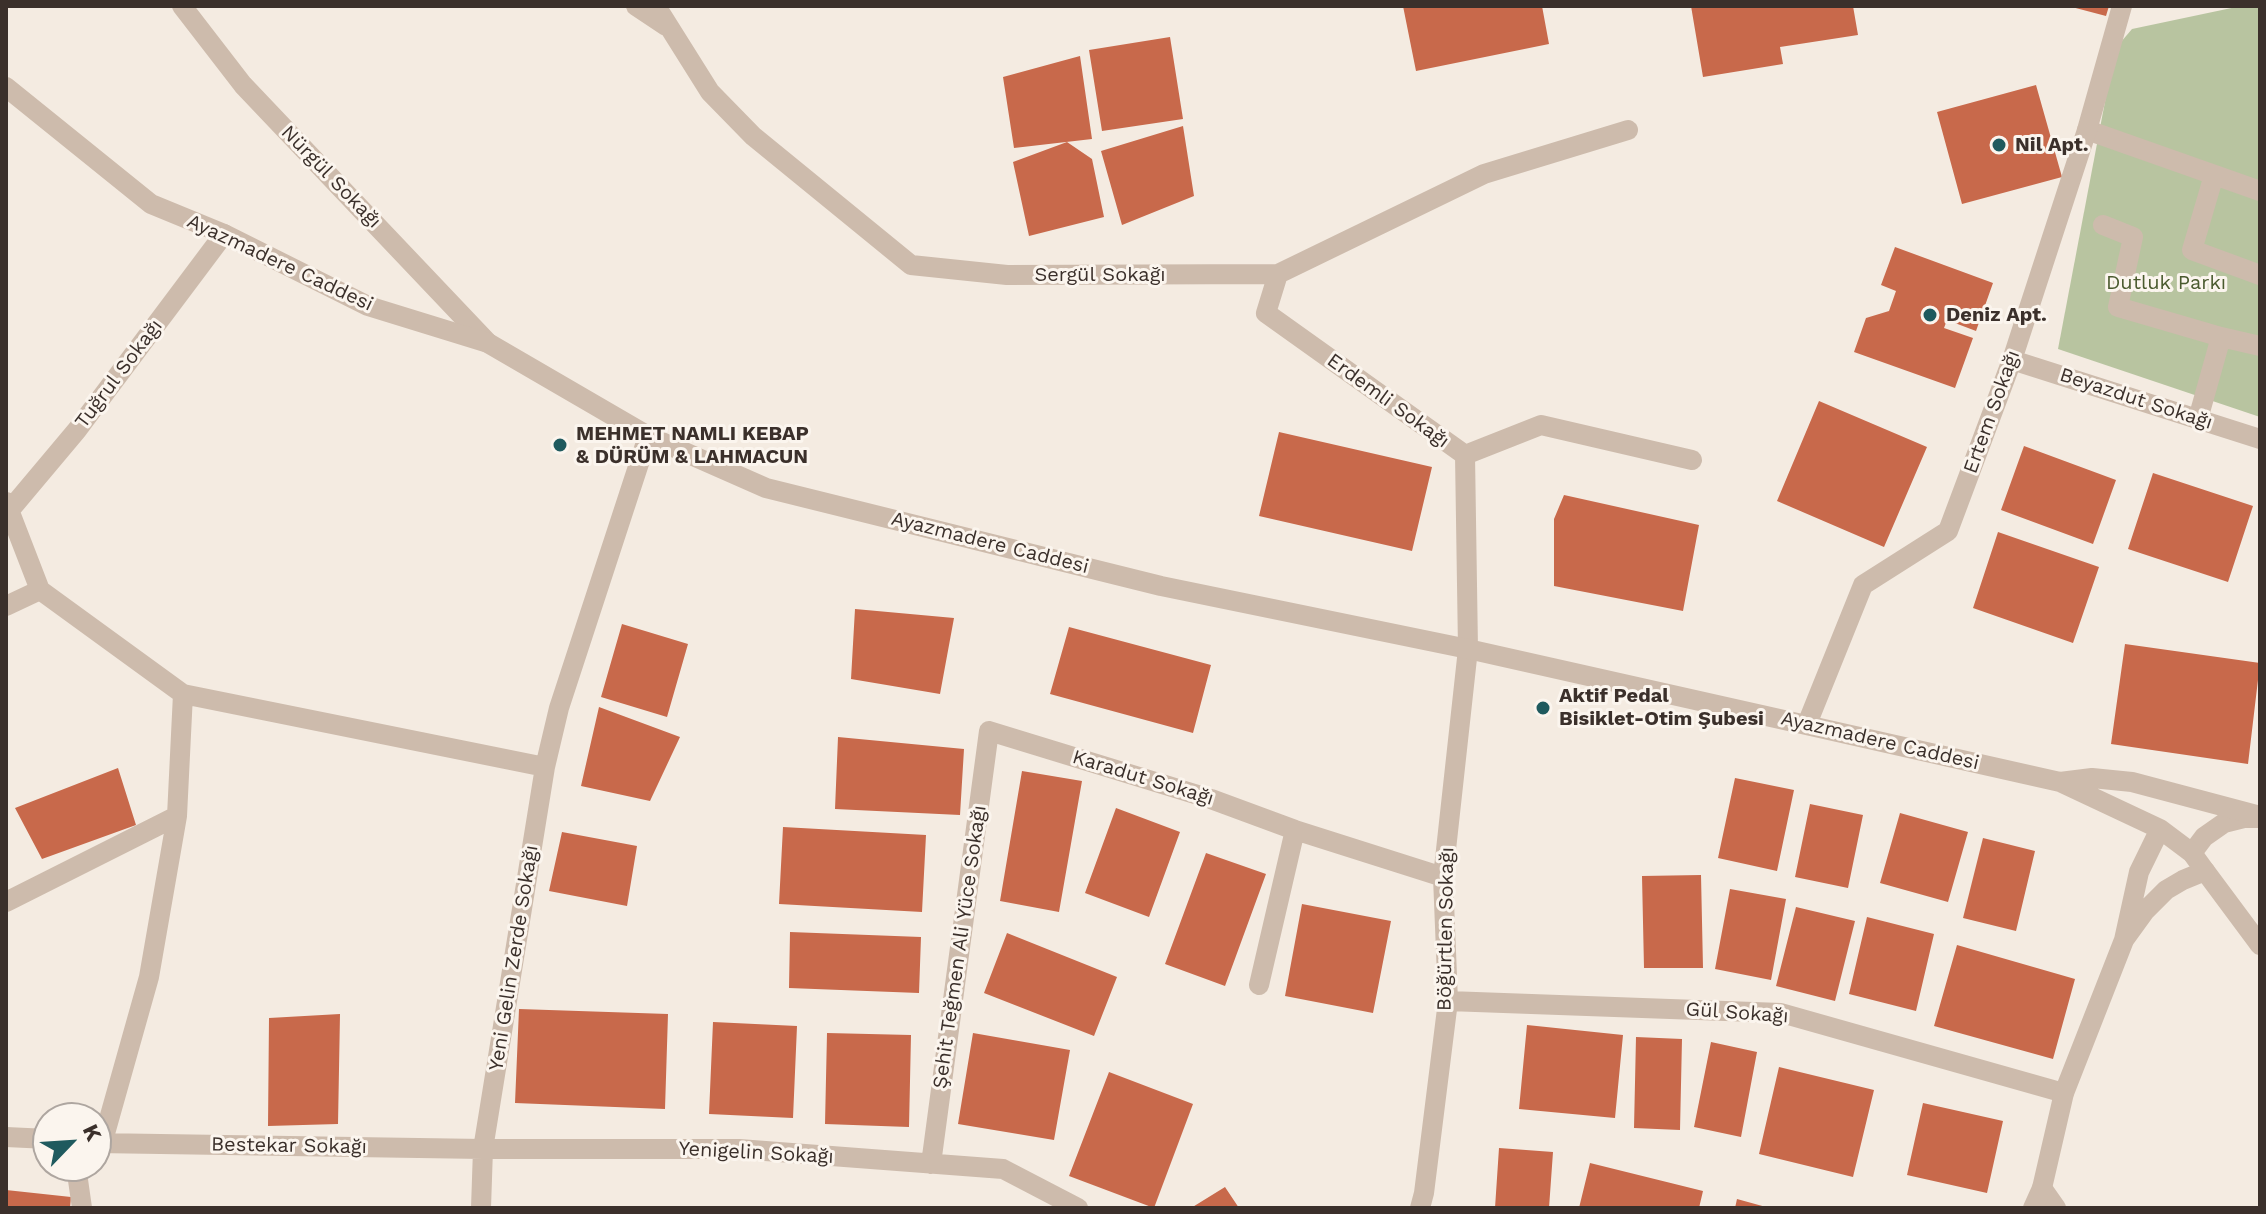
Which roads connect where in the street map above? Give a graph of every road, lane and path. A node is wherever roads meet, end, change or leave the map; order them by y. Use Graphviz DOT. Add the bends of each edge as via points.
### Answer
graph roads {
  1 [pos="182,6"];
  2 [pos="636,6"];
  3 [pos="656,6"];
  4 [pos="2122,6"];
  5 [pos="671,29"];
  6 [pos="6,87"];
  7 [pos="1628,130"];
  8 [pos="2087,130"];
  9 [pos="2214,175"];
  10 [pos="2260,191"];
  11 [pos="2103,225"];
  12 [pos="224,234"];
  13 [pos="1278,274"];
  14 [pos="2260,275"];
  15 [pos="2221,337"];
  16 [pos="488,343"];
  17 [pos="2260,346"];
  18 [pos="2012,360"];
  19 [pos="2198,419"];
  20 [pos="648,436"];
  21 [pos="2260,439"];
  22 [pos="1465,455"];
  23 [pos="1692,460"];
  24 [pos="8,507"];
  25 [pos="40,590"];
  26 [pos="6,606"];
  27 [pos="1468,649"];
  28 [pos="183,694"];
  29 [pos="1807,724"];
  30 [pos="989,731"];
  31 [pos="545,767"];
  32 [pos="2060,782"];
  33 [pos="177,816"];
  34 [pos="2260,817"];
  35 [pos="2160,829"];
  36 [pos="1295,830"];
  37 [pos="2192,853"];
  38 [pos="2205,871"];
  39 [pos="1443,877"];
  40 [pos="6,902"];
  41 [pos="2236,915"];
  42 [pos="2260,919"];
  43 [pos="2124,940"];
  44 [pos="2260,945"];
  45 [pos="1259,985"];
  46 [pos="1448,1001"];
  47 [pos="2064,1093"];
  48 [pos="112,1102"];
  49 [pos="6,1137"];
  50 [pos="32,1138"];
  51 [pos="112,1144"];
  52 [pos="483,1149"];
  53 [pos="931,1164"];
  54 [pos="78,1182"];
  55 [pos="2042,1188"];
  56 [pos="82,1208"];
  57 [pos="481,1208"];
  58 [pos="1078,1208"];
  59 [pos="1420,1208"];
  60 [pos="2033,1208"];
  61 [pos="2056,1208"];
  1 -- 16 [label="street, Nürgül Sokağı" via="243,85"];
  2 -- 5 [label="street"];
  3 -- 5 [label="street, Sergül Sokağı"];
  4 -- 8 [label="street, Ertem Sokağı"];
  5 -- 13 [label="street, Sergül Sokağı" via="710,92 753,136 911,265 1007,275"];
  6 -- 12 [label="street, Ayazmadere Caddesi" via="151,204"];
  7 -- 13 [label="street, Sergül Sokağı" via="1484,174"];
  8 -- 9 [label="street"];
  8 -- 18 [label="street, Ertem Sokağı"];
  9 -- 10 [label="street"];
  9 -- 14 [label="street" via="2192,250"];
  11 -- 15 [label="street" via="2133,237 2118,307"];
  12 -- 16 [label="street, Ayazmadere Caddesi" via="368,306"];
  12 -- 24 [label="street, Tuğrul Sokağı" via="77,430"];
  13 -- 22 [label="street, Erdemli Sokağı" via="1266,313"];
  15 -- 17 [label="street"];
  15 -- 19 [label="street"];
  16 -- 20 [label="street, Ayazmadere Caddesi"];
  18 -- 19 [label="street, Beyazdut Sokağı"];
  18 -- 29 [label="street, Ertem Sokağı" via="1948,531 1863,585"];
  19 -- 21 [label="street, Beyazdut Sokağı"];
  20 -- 27 [label="street, Ayazmadere Caddesi" via="766,488 1161,586"];
  20 -- 31 [label="street, Yeni Gelin Zerde Sokağı" via="559,708"];
  22 -- 23 [label="street" via="1541,425"];
  22 -- 27 [label="street, Erdemli Sokağı"];
  24 -- 25 [label="street"];
  25 -- 26 [label="street"];
  25 -- 28 [label="street"];
  27 -- 29 [label="street, Ayazmadere Caddesi"];
  27 -- 39 [label="street, Böğürtlen Sokağı"];
  28 -- 31 [label="street"];
  28 -- 33 [label="street"];
  29 -- 32 [label="street, Ayazmadere Caddesi"];
  30 -- 36 [label="street, Karadut Sokağı"];
  30 -- 53 [label="street, Şehit Teğmen Ali Yüce Sokağı"];
  31 -- 52 [label="street, Yeni Gelin Zerde Sokağı"];
  32 -- 34 [label="street, Ayazmadere Caddesi" via="2132,782"];
  32 -- 35 [label="street, Ayazmadere Caddesi"];
  33 -- 40 [label="street"];
  33 -- 48 [label="street" via="149,977"];
  34 -- 37 [label="street" via="2224,823"];
  35 -- 37 [label="street, Ayazmadere Caddesi"];
  35 -- 43 [label="street" via="2139,872"];
  36 -- 39 [label="street, Karadut Sokağı"];
  36 -- 45 [label="street"];
  37 -- 38 [label="street, Ayazmadere Caddesi"];
  38 -- 41 [label="street, Ayazmadere Caddesi"];
  38 -- 43 [label="street" via="2166,890"];
  39 -- 46 [label="street, Böğürtlen Sokağı"];
  41 -- 42 [label="street"];
  41 -- 44 [label="street, Ayazmadere Caddesi"];
  43 -- 47 [label="street"];
  46 -- 47 [label="street, Gül Sokağı" via="1781,1013"];
  46 -- 59 [label="street, Böğürtlen Sokağı"];
  47 -- 55 [label="street"];
  49 -- 50 [label="street"];
  51 -- 52 [label="street, Bestekar Sokağı"];
  52 -- 53 [label="street, Yenigelin Sokağı" via="739,1149"];
  52 -- 57 [label="street"];
  53 -- 58 [label="street, Yenigelin Sokağı" via="1003,1169"];
  54 -- 56 [label="street"];
  55 -- 60 [label="street"];
  55 -- 61 [label="street"];
}
